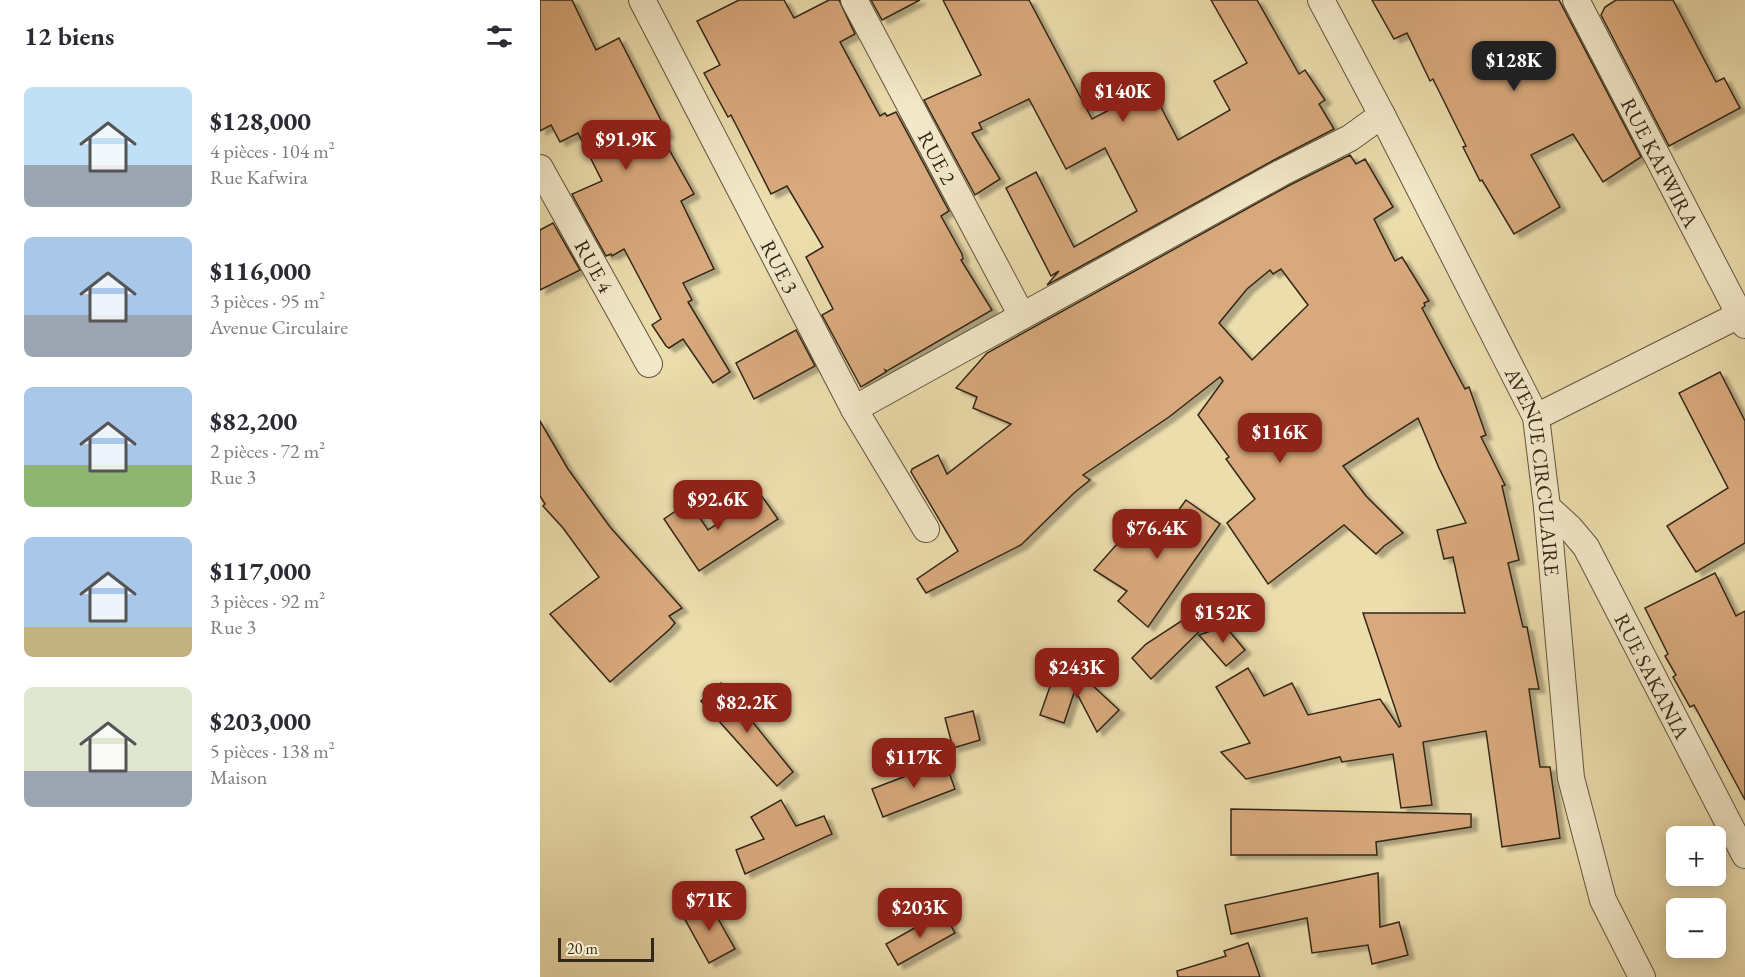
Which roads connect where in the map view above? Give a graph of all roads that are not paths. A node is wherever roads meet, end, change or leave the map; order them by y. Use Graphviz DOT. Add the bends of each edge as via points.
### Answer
graph roads {
  1 [pos="642,0"];
  2 [pos="854,0"];
  3 [pos="1321,0"];
  4 [pos="1576,0"];
  5 [pos="1382,115"];
  6 [pos="540,168"];
  7 [pos="1022,316"];
  8 [pos="1743,317"];
  9 [pos="649,364"];
  10 [pos="854,410"];
  11 [pos="1536,417"];
  12 [pos="1547,507"];
  13 [pos="926,530"];
  14 [pos="1745,855"];
  15 [pos="1642,977"];
  1 -- 10 [label="street, RUE 3"];
  2 -- 7 [label="street, RUE 2"];
  3 -- 5 [label="street, AVENUE CIRCULAIRE"];
  4 -- 8 [label="street, RUE KAFWIRA"];
  5 -- 7 [label="street" via="1350,138"];
  5 -- 11 [label="street, AVENUE CIRCULAIRE"];
  6 -- 9 [label="street, RUE 4"];
  7 -- 10 [label="street"];
  8 -- 11 [label="street"];
  10 -- 13 [label="street, RUE 3"];
  11 -- 12 [label="street, AVENUE CIRCULAIRE"];
  12 -- 14 [label="street, RUE SAKANIA" via="1586,547"];
  12 -- 15 [label="street, AVENUE CIRCULAIRE" via="1571,778 1603,900"];
}
